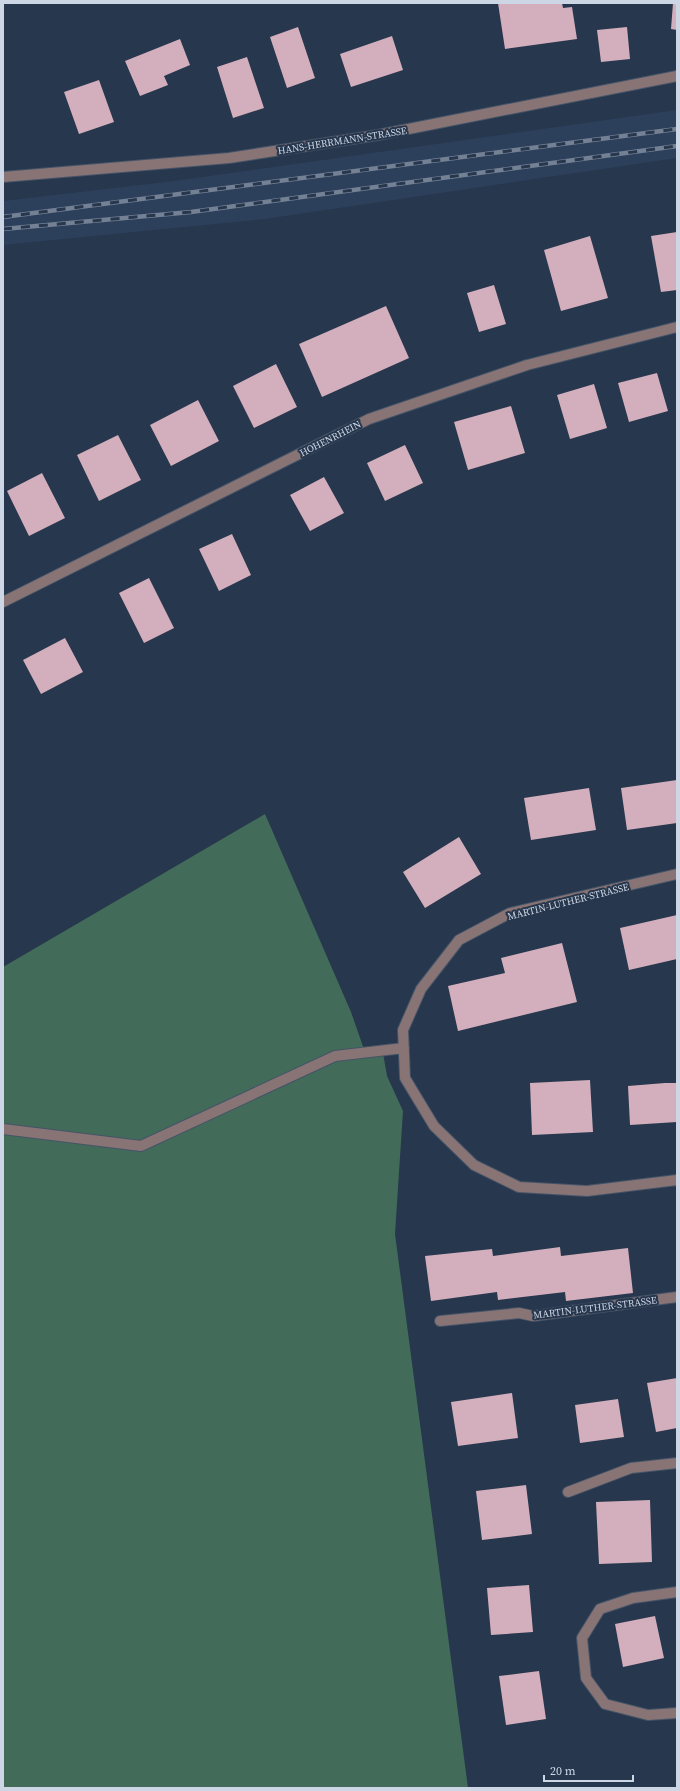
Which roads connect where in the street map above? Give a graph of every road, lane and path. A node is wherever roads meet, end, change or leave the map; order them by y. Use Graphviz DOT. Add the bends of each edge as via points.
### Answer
graph roads {
  1 [pos="677,76"];
  2 [pos="3,177"];
  3 [pos="677,327"];
  4 [pos="3,602"];
  5 [pos="677,874"];
  6 [pos="404,1048"];
  7 [pos="3,1130"];
  8 [pos="677,1180"];
  9 [pos="677,1297"];
  10 [pos="440,1321"];
  11 [pos="677,1462"];
  12 [pos="568,1492"];
  13 [pos="677,1592"];
  14 [pos="677,1713"];
  1 -- 2 [label="street, HANS-HERRMANN-STRASSE" via="378,135 229,158"];
  3 -- 4 [label="street, HOHENRHEIN" via="527,365 369,419"];
  5 -- 6 [label="street, MARTIN-LUTHER-STRASSE" via="510,913 459,940 421,989 403,1030"];
  6 -- 7 [label="street" via="334,1056 141,1146"];
  6 -- 8 [label="street, MARTIN-LUTHER-STRASSE" via="405,1078 434,1126 474,1165 518,1187 587,1191"];
  9 -- 10 [label="street, MARTIN-LUTHER-STRASSE" via="533,1316 520,1313"];
  11 -- 12 [label="street" via="631,1468"];
  13 -- 14 [label="street" via="633,1598 600,1609 582,1638 586,1678 605,1704 648,1715"];
}
